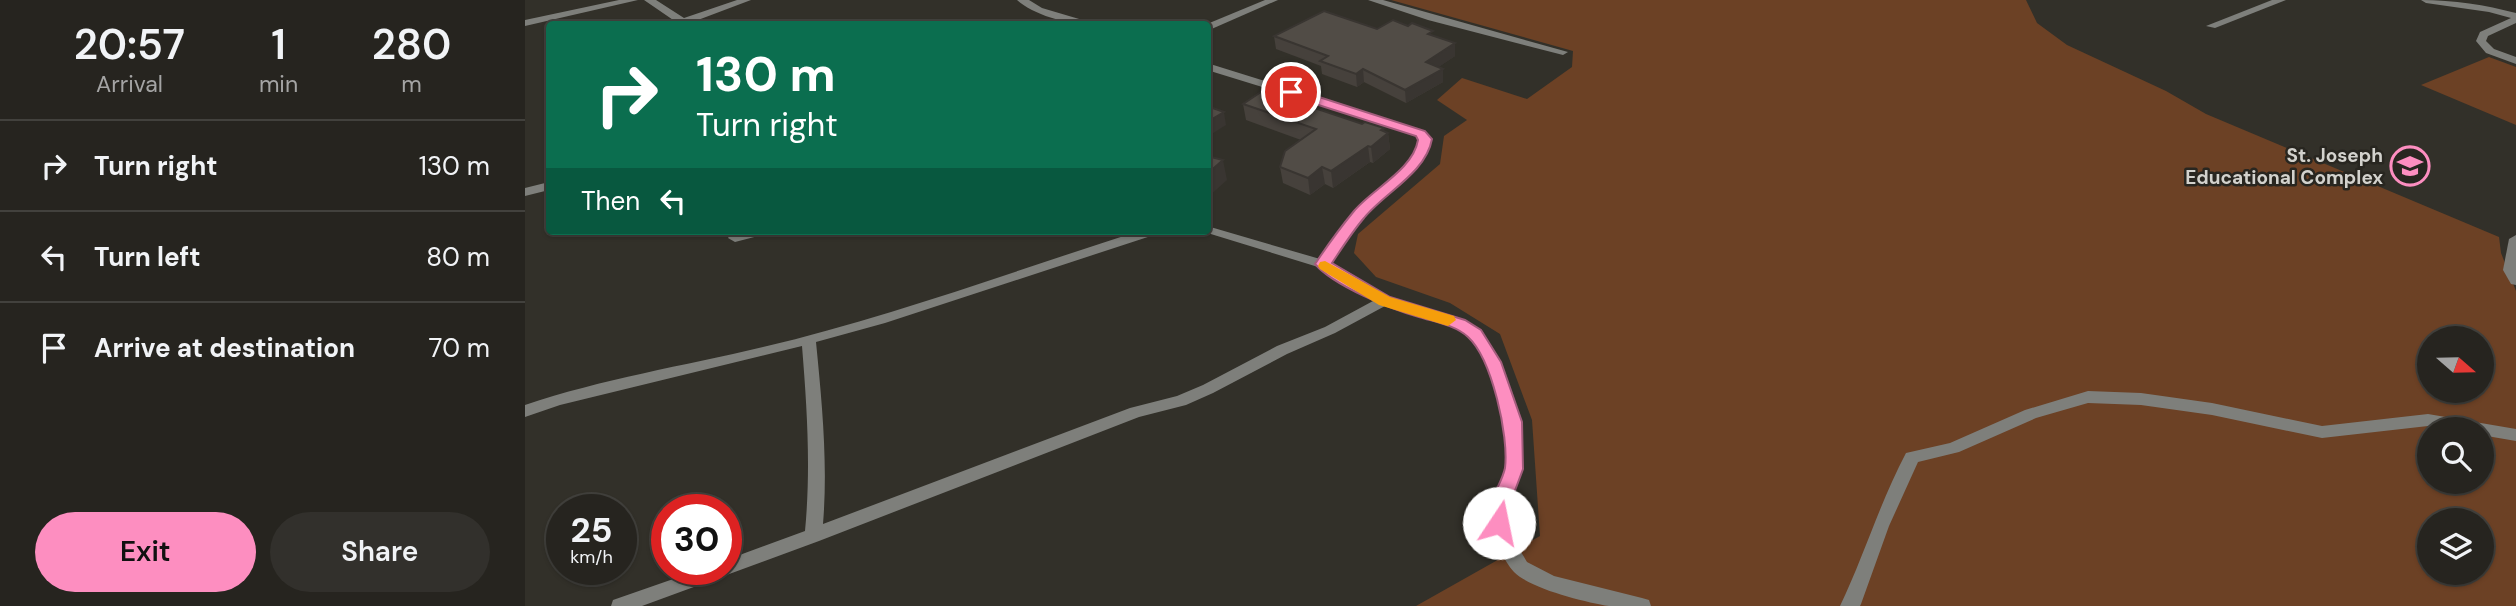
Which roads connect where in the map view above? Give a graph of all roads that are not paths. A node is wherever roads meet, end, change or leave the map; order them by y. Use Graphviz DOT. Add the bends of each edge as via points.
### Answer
graph roads {
  1 [pos="633,0"];
  2 [pos="649,0"];
  3 [pos="746,0"];
  4 [pos="1022,0"];
  5 [pos="1273,0"];
  6 [pos="1373,0"];
  7 [pos="2281,0"];
  8 [pos="2426,0"];
  9 [pos="2516,18"];
  10 [pos="681,21"];
  11 [pos="689,21"];
  12 [pos="1080,21"];
  13 [pos="525,23"];
  14 [pos="1211,26"];
  15 [pos="2211,26"];
  16 [pos="1563,52"];
  17 [pos="2516,61"];
  18 [pos="1211,67"];
  19 [pos="546,187"];
  20 [pos="525,192"];
  21 [pos="1211,231"];
  22 [pos="746,235"];
  23 [pos="1134,235"];
  24 [pos="735,238"];
  25 [pos="2516,239"];
  26 [pos="1323,264"];
  27 [pos="2516,281"];
  28 [pos="1384,301"];
  29 [pos="809,340"];
  30 [pos="525,411"];
  31 [pos="2417,421"];
  32 [pos="2494,431"];
  33 [pos="2516,435"];
  34 [pos="813,536"];
  35 [pos="742,562"];
  36 [pos="678,585"];
  37 [pos="620,606"];
  38 [pos="1642,606"];
  39 [pos="1849,606"];
  1 -- 13 [label="street"];
  2 -- 10 [label="street"];
  3 -- 11 [label="street"];
  4 -- 12 [label="street"];
  5 -- 14 [label="street"];
  6 -- 16 [label="street"];
  7 -- 15 [label="street"];
  8 -- 9 [label="street" via="2490,9"];
  9 -- 17 [label="street" via="2484,34 2481,41 2490,51"];
  18 -- 26 [label="street" via="1420,133 1425,139 1423,149 1406,170 1360,213"];
  19 -- 20 [label="street"];
  21 -- 26 [label="street"];
  22 -- 24 [label="street"];
  23 -- 29 [label="street" via="984,288"];
  25 -- 27 [label="street" via="2510,270"];
  26 -- 28 [label="street"];
  28 -- 34 [label="street" via="1181,401 1136,412"];
  28 -- 38 [label="street" via="1459,324 1475,334 1493,362 1513,422 1514,469 1500,504 1499,523 1521,567 1550,583"];
  29 -- 30 [label="street"];
  29 -- 34 [label="street" via="817,436"];
  31 -- 39 [label="street" via="2322,432 2141,399 2088,397 2058,405 1953,448 1912,457"];
  32 -- 33 [label="street"];
  34 -- 35 [label="street"];
  36 -- 37 [label="street"];
}
